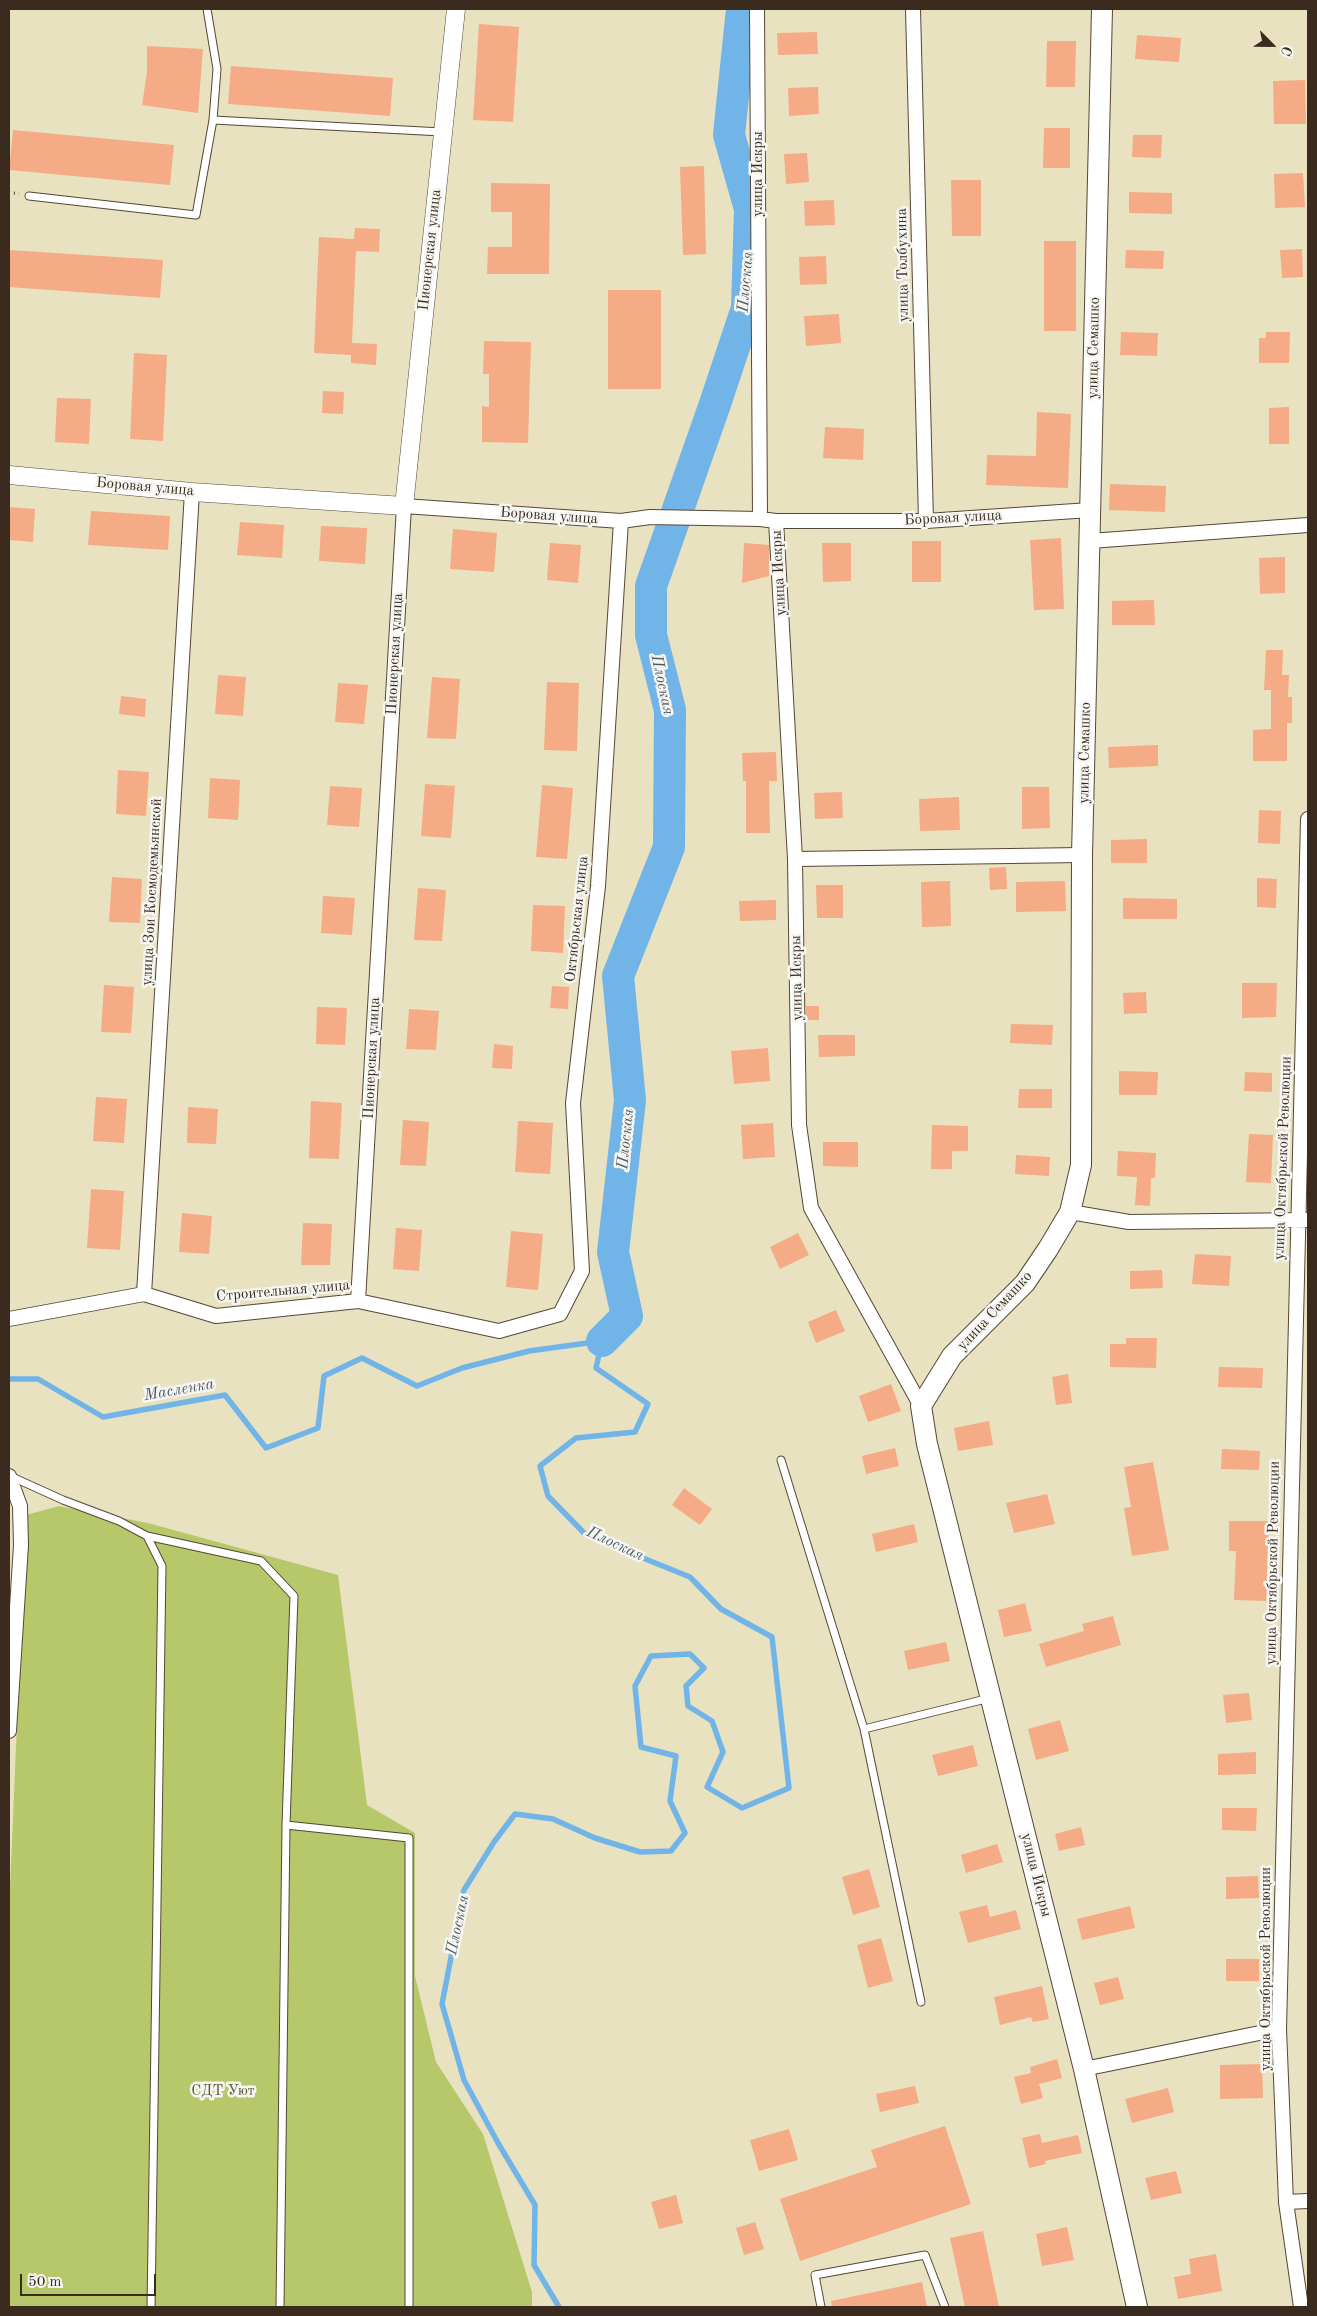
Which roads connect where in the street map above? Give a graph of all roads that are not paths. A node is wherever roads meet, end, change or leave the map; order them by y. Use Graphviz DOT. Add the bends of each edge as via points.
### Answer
graph roads {
  1 [pos="207,9"];
  2 [pos="456,9"];
  3 [pos="757,9"];
  4 [pos="913,9"];
  5 [pos="1102,9"];
  6 [pos="213,120"];
  7 [pos="443,132"];
  8 [pos="29,196"];
  9 [pos="9,475"];
  10 [pos="192,492"];
  11 [pos="404,506"];
  12 [pos="1090,510"];
  13 [pos="760,519"];
  14 [pos="621,521"];
  15 [pos="776,521"];
  16 [pos="926,521"];
  17 [pos="1308,525"];
  18 [pos="1090,541"];
  19 [pos="1308,819"];
  20 [pos="1082,855"];
  21 [pos="795,859"];
  22 [pos="1070,1212"];
  23 [pos="1303,1220"];
  24 [pos="144,1294"];
  25 [pos="358,1301"];
  26 [pos="560,1314"];
  27 [pos="9,1319"];
  28 [pos="921,1406"];
  29 [pos="781,1460"];
  30 [pos="9,1476"];
  31 [pos="147,1536"];
  32 [pos="991,1698"];
  33 [pos="864,1729"];
  34 [pos="9,1731"];
  35 [pos="286,1825"];
  36 [pos="921,2002"];
  37 [pos="1279,2028"];
  38 [pos="1084,2068"];
  39 [pos="1308,2201"];
  40 [pos="1286,2202"];
  41 [pos="151,2307"];
  42 [pos="280,2307"];
  43 [pos="409,2307"];
  44 [pos="821,2307"];
  45 [pos="945,2307"];
  46 [pos="1137,2307"];
  47 [pos="1301,2307"];
  1 -- 6 [label="lane" via="217,68"];
  2 -- 7 [label="street, Пионерская улица"];
  3 -- 13 [label="street, улица Искры"];
  4 -- 16 [label="street, улица Толбухина"];
  5 -- 12 [label="main road, улица Семашко"];
  6 -- 7 [label="lane"];
  6 -- 8 [label="lane" via="196,215"];
  7 -- 11 [label="street, Пионерская улица"];
  9 -- 10 [label="street, Боровая улица"];
  10 -- 11 [label="street, Боровая улица"];
  10 -- 24 [label="street, улица Зои Космодемьянской"];
  11 -- 14 [label="street, Боровая улица"];
  11 -- 25 [label="street, Пионерская улица"];
  12 -- 16 [label="street, Боровая улица"];
  12 -- 18 [label="main road, улица Семашко"];
  13 -- 14 [label="street, Боровая улица" via="650,517"];
  13 -- 15 [label="street, Боровая улица"];
  14 -- 26 [label="street, Октябрьская улица" via="598,886 573,1103 582,1271"];
  15 -- 16 [label="street, Боровая улица"];
  15 -- 21 [label="street, улица Искры"];
  17 -- 18 [label="street"];
  18 -- 20 [label="main road, улица Семашко"];
  19 -- 23 [label="street, улица Октябрьской Революции"];
  20 -- 21 [label="street"];
  20 -- 22 [label="main road, улица Семашко" via="1081,1165"];
  21 -- 28 [label="street, улица Искры" via="799,1125 811,1208"];
  22 -- 23 [label="street" via="1129,1222"];
  22 -- 28 [label="main road, улица Семашко" via="1025,1283 952,1356"];
  23 -- 37 [label="street, улица Октябрьской Революции"];
  24 -- 25 [label="street, Строительная улица" via="216,1316"];
  24 -- 27 [label="street, Строительная улица"];
  25 -- 26 [label="street, Строительная улица" via="499,1331"];
  28 -- 32 [label="main road, улица Искры" via="927,1444"];
  29 -- 33 [label="lane"];
  30 -- 31 [label="lane" via="119,1521"];
  30 -- 34 [label="street" via="20,1506 21,1545"];
  31 -- 35 [label="lane" via="261,1561 294,1596"];
  31 -- 41 [label="lane" via="162,1566"];
  32 -- 33 [label="lane"];
  32 -- 38 [label="main road, улица Искры"];
  33 -- 36 [label="lane"];
  35 -- 42 [label="lane"];
  35 -- 43 [label="lane" via="408,1838"];
  37 -- 38 [label="street"];
  37 -- 40 [label="street, улица Октябрьской Революции"];
  38 -- 46 [label="main road, улица Искры"];
  39 -- 40 [label="street"];
  40 -- 47 [label="street, улица Октябрьской Революции"];
  44 -- 45 [label="lane" via="815,2275 925,2255"];
}
